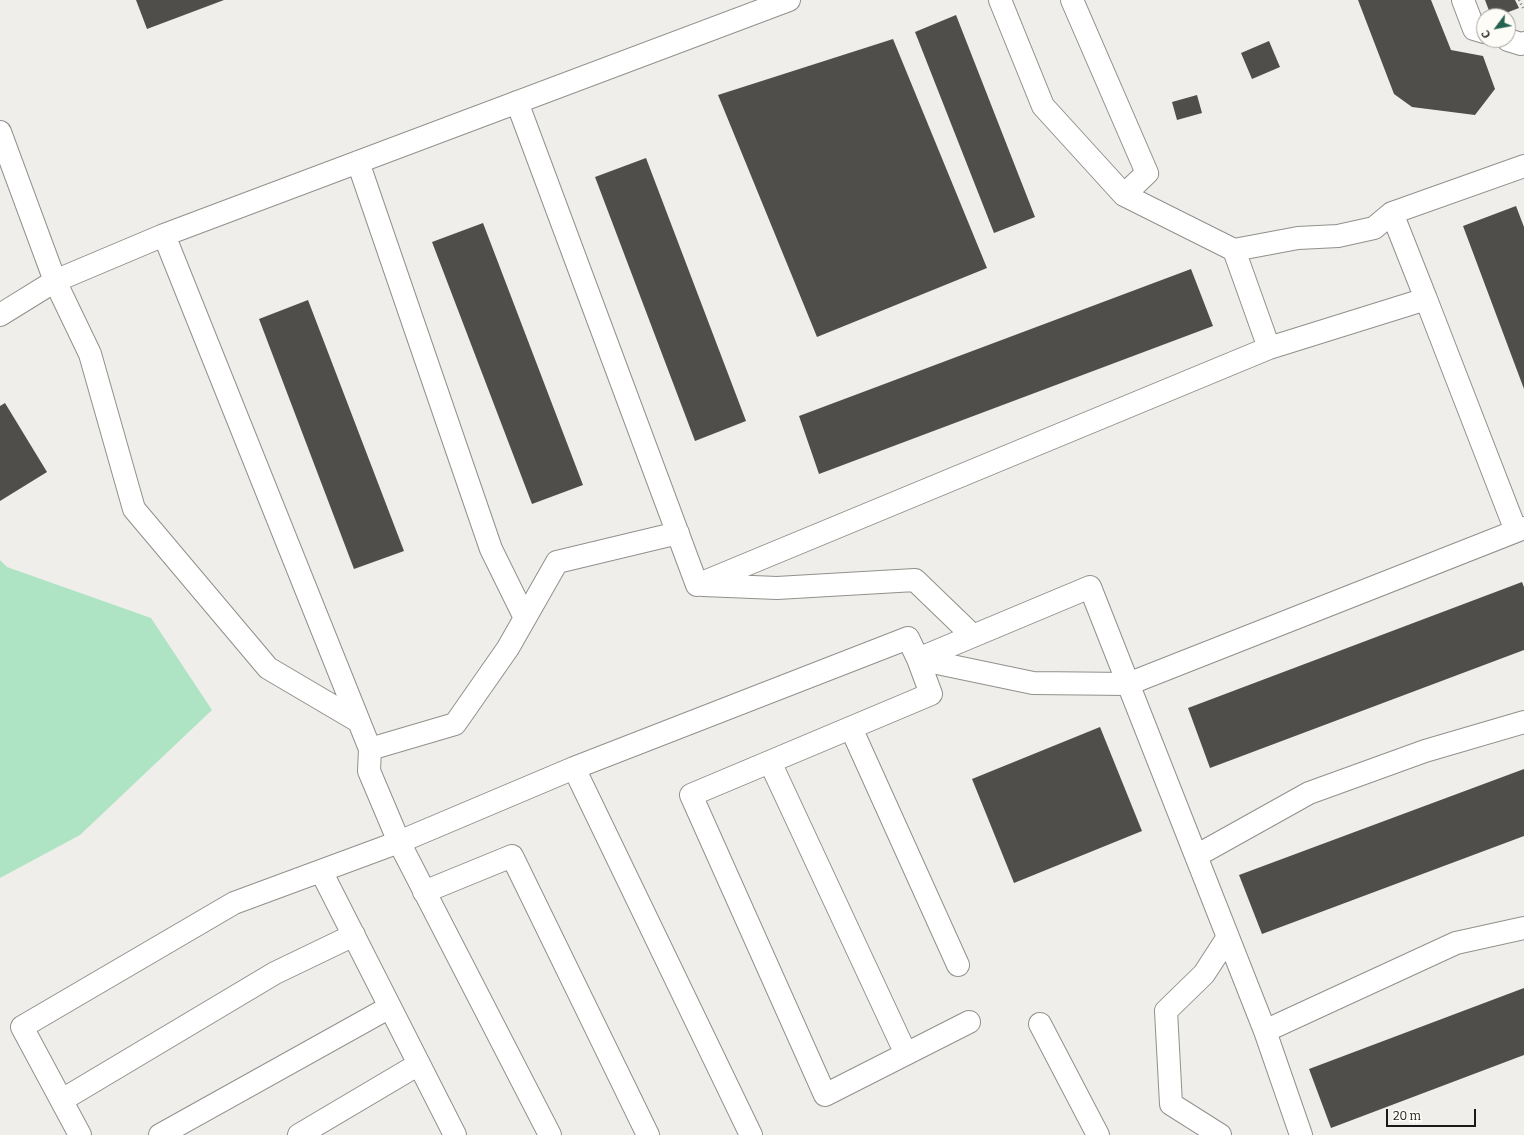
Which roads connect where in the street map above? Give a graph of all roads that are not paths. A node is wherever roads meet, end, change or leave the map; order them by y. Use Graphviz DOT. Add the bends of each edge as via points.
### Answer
graph roads {
  1 [pos="789,0"];
  2 [pos="1000,0"];
  3 [pos="1072,0"];
  4 [pos="1463,0"];
  5 [pos="1476,30"];
  6 [pos="517,102"];
  7 [pos="0,132"];
  8 [pos="358,162"];
  9 [pos="1524,166"];
  10 [pos="1124,195"];
  11 [pos="1392,213"];
  12 [pos="164,235"];
  13 [pos="1234,250"];
  14 [pos="55,281"];
  15 [pos="1426,299"];
  16 [pos="0,315"];
  17 [pos="1269,348"];
  18 [pos="1520,529"];
  19 [pos="678,533"];
  20 [pos="697,585"];
  21 [pos="525,618"];
  22 [pos="973,636"];
  23 [pos="918,659"];
  24 [pos="1128,684"];
  25 [pos="358,721"];
  26 [pos="1524,722"];
  27 [pos="850,728"];
  28 [pos="370,749"];
  29 [pos="770,762"];
  30 [pos="574,768"];
  31 [pos="399,842"];
  32 [pos="1196,856"];
  33 [pos="321,871"];
  34 [pos="424,892"];
  35 [pos="1524,928"];
  36 [pos="354,935"];
  37 [pos="1228,937"];
  38 [pos="958,965"];
  39 [pos="390,1007"];
  40 [pos="969,1022"];
  41 [pos="1040,1024"];
  42 [pos="1265,1031"];
  43 [pos="906,1054"];
  44 [pos="419,1064"];
  45 [pos="62,1100"];
  46 [pos="80,1135"];
  47 [pos="160,1135"];
  48 [pos="299,1135"];
  49 [pos="455,1135"];
  50 [pos="550,1135"];
  51 [pos="648,1135"];
  52 [pos="751,1135"];
  53 [pos="1098,1135"];
  54 [pos="1220,1135"];
  55 [pos="1301,1135"];
  1 -- 6 [label="street"];
  2 -- 10 [label="street" via="1043,106"];
  3 -- 10 [label="street" via="1147,173"];
  4 -- 5 [label="street"];
  6 -- 8 [label="street"];
  6 -- 19 [label="street"];
  7 -- 14 [label="street"];
  8 -- 12 [label="street"];
  8 -- 21 [label="street" via="491,549"];
  9 -- 11 [label="street"];
  10 -- 13 [label="street"];
  11 -- 13 [label="street" via="1374,228 1338,236 1298,238"];
  11 -- 15 [label="street"];
  12 -- 14 [label="street"];
  12 -- 25 [label="street"];
  13 -- 17 [label="street"];
  14 -- 16 [label="street"];
  14 -- 25 [label="street" via="90,354 134,509 268,668"];
  15 -- 17 [label="street"];
  15 -- 18 [label="street"];
  17 -- 20 [label="street"];
  18 -- 24 [label="street"];
  19 -- 20 [label="street"];
  19 -- 21 [label="street" via="557,562"];
  20 -- 22 [label="street" via="777,588 915,580"];
  21 -- 28 [label="street" via="508,648 455,724"];
  22 -- 23 [label="street"];
  22 -- 24 [label="street" via="1090,587"];
  23 -- 24 [label="street" via="1033,683"];
  23 -- 27 [label="street" via="931,694"];
  23 -- 30 [label="street" via="908,638"];
  24 -- 32 [label="street"];
  25 -- 28 [label="street"];
  26 -- 32 [label="street" via="1425,751 1309,793"];
  27 -- 29 [label="street"];
  27 -- 38 [label="street"];
  28 -- 31 [label="street" via="369,771"];
  29 -- 43 [label="street"];
  29 -- 43 [label="street" via="691,795 825,1095"];
  30 -- 31 [label="street"];
  30 -- 52 [label="street"];
  31 -- 33 [label="street"];
  31 -- 34 [label="street"];
  32 -- 37 [label="street"];
  33 -- 36 [label="street"];
  33 -- 45 [label="street" via="234,903 22,1027"];
  34 -- 50 [label="street"];
  34 -- 51 [label="street" via="512,856"];
  35 -- 42 [label="street" via="1456,943"];
  36 -- 39 [label="street"];
  36 -- 45 [label="street" via="275,973"];
  37 -- 42 [label="street"];
  37 -- 54 [label="street" via="1204,974 1166,1011 1171,1104"];
  39 -- 44 [label="street"];
  39 -- 47 [label="street"];
  40 -- 43 [label="street"];
  41 -- 53 [label="street"];
  42 -- 55 [label="street"];
  44 -- 48 [label="street"];
  44 -- 49 [label="street"];
  45 -- 46 [label="street"];
}
